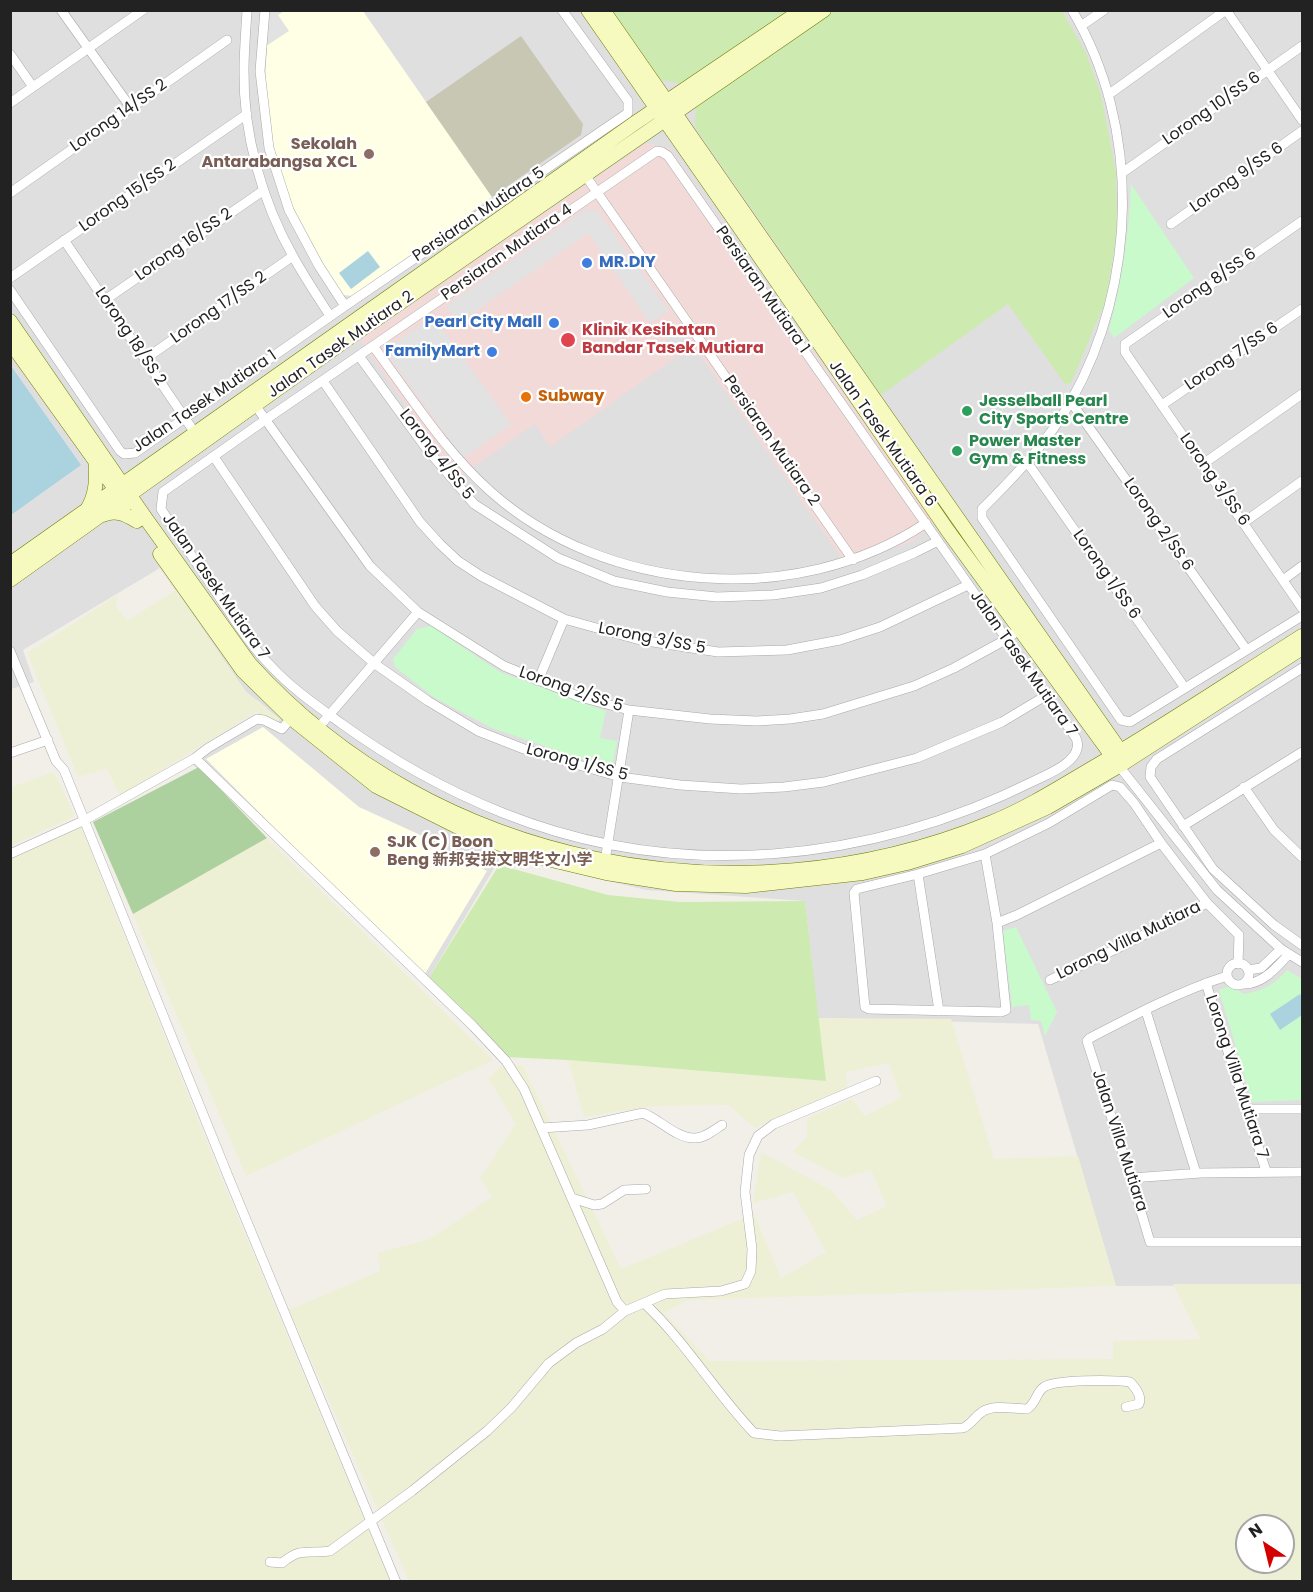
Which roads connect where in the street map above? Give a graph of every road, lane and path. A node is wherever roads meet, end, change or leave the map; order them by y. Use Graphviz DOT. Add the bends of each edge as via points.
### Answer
graph roads {
  1 [pos="62,10"];
  2 [pos="143,10"];
  3 [pos="246,10"];
  4 [pos="265,10"];
  5 [pos="576,10"];
  6 [pos="588,10"];
  7 [pos="603,10"];
  8 [pos="802,10"];
  9 [pos="824,10"];
  10 [pos="1072,10"];
  11 [pos="1104,10"];
  12 [pos="1226,10"];
  13 [pos="564,13"];
  14 [pos="1081,26"];
  15 [pos="227,40"];
  16 [pos="1302,46"];
  17 [pos="88,49"];
  18 [pos="10,54"];
  19 [pos="1268,70"];
  20 [pos="648,86"];
  21 [pos="33,87"];
  22 [pos="1108,95"];
  23 [pos="689,96"];
  24 [pos="10,103"];
  25 [pos="131,108"];
  26 [pos="665,111"];
  27 [pos="246,114"];
  28 [pos="632,118"];
  29 [pos="1302,120"];
  30 [pos="650,132"];
  31 [pos="1302,132"];
  32 [pos="682,136"];
  33 [pos="657,151"];
  34 [pos="1122,173"];
  35 [pos="585,175"];
  36 [pos="520,188"];
  37 [pos="264,190"];
  38 [pos="597,191"];
  39 [pos="10,193"];
  40 [pos="529,199"];
  41 [pos="1302,220"];
  42 [pos="1171,224"];
  43 [pos="741,228"];
  44 [pos="726,238"];
  45 [pos="64,240"];
  46 [pos="293,256"];
  47 [pos="444,266"];
  48 [pos="10,278"];
  49 [pos="10,290"];
  50 [pos="105,300"];
  51 [pos="345,306"];
  52 [pos="1302,309"];
  53 [pos="330,316"];
  54 [pos="810,318"];
  55 [pos="10,321"];
  56 [pos="10,342"];
  57 [pos="373,346"];
  58 [pos="1125,352"];
  59 [pos="359,356"];
  60 [pos="145,359"];
  61 [pos="323,381"];
  62 [pos="1302,394"];
  63 [pos="1071,402"];
  64 [pos="255,405"];
  65 [pos="1162,405"];
  66 [pos="870,417"];
  67 [pos="184,418"];
  68 [pos="265,420"];
  69 [pos="857,426"];
  70 [pos="195,433"];
  71 [pos="214,457"];
  72 [pos="100,458"];
  73 [pos="1027,462"];
  74 [pos="1203,464"];
  75 [pos="150,473"];
  76 [pos="1302,481"];
  77 [pos="123,492"];
  78 [pos="92,514"];
  79 [pos="141,519"];
  80 [pos="926,523"];
  81 [pos="1243,523"];
  82 [pos="938,541"];
  83 [pos="853,560"];
  84 [pos="10,564"];
  85 [pos="1302,566"];
  86 [pos="10,580"];
  87 [pos="1283,580"];
  88 [pos="968,585"];
  89 [pos="1302,608"];
  90 [pos="418,612"];
  91 [pos="1302,616"];
  92 [pos="564,619"];
  93 [pos="1020,628"];
  94 [pos="1302,636"];
  95 [pos="1006,639"];
  96 [pos="1068,641"];
  97 [pos="1302,648"];
  98 [pos="1246,649"];
  99 [pos="10,651"];
  100 [pos="1052,653"];
  101 [pos="375,664"];
  102 [pos="1302,668"];
  103 [pos="538,681"];
  104 [pos="1185,687"];
  105 [pos="1047,695"];
  106 [pos="629,710"];
  107 [pos="330,715"];
  108 [pos="291,718"];
  109 [pos="318,728"];
  110 [pos="1100,731"];
  111 [pos="1144,737"];
  112 [pos="48,740"];
  113 [pos="1302,752"];
  114 [pos="10,753"];
  115 [pos="195,759"];
  116 [pos="1124,766"];
  117 [pos="1082,774"];
  118 [pos="620,777"];
  119 [pos="1244,787"];
  120 [pos="85,820"];
  121 [pos="1182,826"];
  122 [pos="1161,843"];
  123 [pos="606,844"];
  124 [pos="10,854"];
  125 [pos="985,854"];
  126 [pos="1302,857"];
  127 [pos="605,861"];
  128 [pos="918,874"];
  129 [pos="1208,903"];
  130 [pos="997,923"];
  131 [pos="1302,945"];
  132 [pos="1285,952"];
  133 [pos="1302,962"];
  134 [pos="1238,964"];
  135 [pos="1248,970"];
  136 [pos="1227,976"];
  137 [pos="1050,980"];
  138 [pos="1206,983"];
  139 [pos="1244,984"];
  140 [pos="939,1011"];
  141 [pos="1146,1011"];
  142 [pos="876,1081"];
  143 [pos="1247,1109"];
  144 [pos="1302,1109"];
  145 [pos="722,1125"];
  146 [pos="541,1128"];
  147 [pos="1266,1172"];
  148 [pos="1302,1172"];
  149 [pos="1196,1173"];
  150 [pos="1131,1178"];
  151 [pos="646,1189"];
  152 [pos="572,1198"];
  153 [pos="1302,1242"];
  154 [pos="644,1303"];
  155 [pos="625,1311"];
  156 [pos="1126,1407"];
  157 [pos="372,1521"];
  158 [pos="270,1562"];
  159 [pos="396,1581"];
  1 -- 17 [label="street"];
  2 -- 17 [label="street"];
  3 -- 27 [label="street"];
  4 -- 51 [label="street" via="260,71 269,148 289,210"];
  5 -- 13 [label="street"];
  6 -- 20 [label="street"];
  7 -- 20 [label="street"];
  8 -- 23 [label="street"];
  9 -- 23 [label="street"];
  10 -- 14 [label="street"];
  11 -- 14 [label="street"];
  12 -- 19 [label="street"];
  12 -- 22 [label="street"];
  13 -- 28 [label="street" via="628,101"];
  14 -- 22 [label="street"];
  15 -- 25 [label="street, Lorong 14/SS 2"];
  16 -- 19 [label="street, Lorong 10/SS 6"];
  17 -- 21 [label="street"];
  17 -- 25 [label="street"];
  18 -- 21 [label="street"];
  19 -- 29 [label="street"];
  19 -- 34 [label="street, Lorong 10/SS 6"];
  20 -- 23 [label="street"];
  20 -- 26 [label="street, Jalan Tasek Mutiara 6"];
  20 -- 28 [label="street" via="644,106"];
  21 -- 24 [label="street"];
  22 -- 34 [label="street"];
  23 -- 26 [label="street"];
  23 -- 32 [label="street"];
  25 -- 39 [label="street, Lorong 14/SS 2"];
  26 -- 28 [label="street, Jalan Tasek Mutiara 2"];
  26 -- 30 [label="street, Jalan Tasek Mutiara 2"];
  26 -- 32 [label="street, Jalan Tasek Mutiara 6"];
  27 -- 37 [label="street"];
  27 -- 45 [label="street, Lorong 15/SS 2"];
  28 -- 36 [label="street, Persiaran Mutiara 5"];
  28 -- 40 [label="street, Jalan Tasek Mutiara 2"];
  30 -- 32 [label="street"];
  30 -- 35 [label="street, Jalan Tasek Mutiara 2"];
  31 -- 42 [label="street, Lorong 9/SS 6"];
  32 -- 43 [label="street, Jalan Tasek Mutiara 6"];
  32 -- 54 [label="street, Jalan Tasek Mutiara 6"];
  33 -- 38 [label="street, Persiaran Mutiara 4"];
  33 -- 44 [label="street, Persiaran Mutiara 1" via="668,156"];
  34 -- 63 [label="street" via="1123,228 1114,288 1107,319"];
  35 -- 38 [label="street, Persiaran Mutiara 2"];
  35 -- 47 [label="street, Jalan Tasek Mutiara 2"];
  36 -- 40 [label="street"];
  36 -- 51 [label="street, Persiaran Mutiara 5"];
  37 -- 46 [label="street"];
  37 -- 50 [label="street, Lorong 16/SS 2"];
  38 -- 57 [label="street, Persiaran Mutiara 4"];
  38 -- 83 [label="street, Persiaran Mutiara 2"];
  40 -- 47 [label="street, Jalan Tasek Mutiara 2"];
  41 -- 58 [label="street, Lorong 8/SS 6" via="1125,344"];
  43 -- 44 [label="street"];
  43 -- 54 [label="street, Jalan Tasek Mutiara 6"];
  44 -- 69 [label="street, Persiaran Mutiara 1"];
  45 -- 48 [label="street, Lorong 15/SS 2"];
  45 -- 50 [label="street, Lorong 18/SS 2"];
  46 -- 53 [label="street"];
  46 -- 60 [label="street, Lorong 17/SS 2"];
  47 -- 64 [label="street, Jalan Tasek Mutiara 2"];
  47 -- 70 [label="street, Jalan Tasek Mutiara 2"];
  49 -- 67 [label="street, Jalan Tasek Mutiara 1" via="124,454 135,453"];
  50 -- 60 [label="street, Lorong 18/SS 2"];
  51 -- 53 [label="street, Persiaran Mutiara 5"];
  52 -- 65 [label="street, Lorong 7/SS 6"];
  53 -- 67 [label="street, Jalan Tasek Mutiara 1"];
  54 -- 66 [label="street, Jalan Tasek Mutiara 6"];
  54 -- 100 [label="street, Jalan Tasek Mutiara 6"];
  55 -- 72 [label="street"];
  56 -- 72 [label="street"];
  57 -- 59 [label="street, Persiaran Mutiara 4"];
  57 -- 83 [label="street" via="465,466 534,525 574,547 629,565 718,579 766,577"];
  58 -- 65 [label="street, Lorong 3/SS 6"];
  59 -- 61 [label="street, Jalan Tasek Mutiara 7"];
  59 -- 82 [label="street, Lorong 4/SS 5" via="426,448 474,504 558,558 614,581 717,597 773,595 821,588 862,575"];
  60 -- 67 [label="street, Lorong 18/SS 2"];
  61 -- 68 [label="street, Jalan Tasek Mutiara 7"];
  61 -- 92 [label="street, Lorong 3/SS 5" via="420,522 440,544 481,576"];
  62 -- 74 [label="street"];
  63 -- 73 [label="street"];
  63 -- 98 [label="street, Lorong 2/SS 6"];
  64 -- 68 [label="street, Lorong 2/SS 5"];
  64 -- 75 [label="street, Jalan Tasek Mutiara 2"];
  65 -- 74 [label="street, Lorong 3/SS 6"];
  66 -- 69 [label="street"];
  66 -- 93 [label="street, Jalan Tasek Mutiara 6"];
  67 -- 70 [label="street, Lorong 18/SS 2"];
  68 -- 71 [label="street, Jalan Tasek Mutiara 7"];
  68 -- 90 [label="street, Lorong 2/SS 5" via="370,566"];
  69 -- 80 [label="street, Persiaran Mutiara 1"];
  70 -- 75 [label="street, Jalan Tasek Mutiara 2"];
  71 -- 101 [label="street, Lorong 1/SS 5" via="315,606"];
  71 -- 107 [label="street, Jalan Tasek Mutiara 7" via="164,492 161,509 263,658"];
  72 -- 75 [label="street" via="130,471"];
  72 -- 77 [label="street"];
  72 -- 78 [label="street"];
  73 -- 96 [label="street" via="982,509 982,518"];
  73 -- 104 [label="street, Lorong 1/SS 6"];
  74 -- 81 [label="street, Lorong 3/SS 6"];
  75 -- 77 [label="street, Jalan Tasek Mutiara 2"];
  75 -- 79 [label="street"];
  76 -- 81 [label="street"];
  77 -- 78 [label="street, Jalan Tasek Mutiara 2"];
  77 -- 79 [label="street, Jalan Tasek Mutiara 7"];
  78 -- 79 [label="street" via="110,511"];
  78 -- 84 [label="street, Jalan Tasek Mutiara 2"];
  78 -- 86 [label="street, Jalan Tasek Mutiara 2"];
  79 -- 108 [label="street, Jalan Tasek Mutiara 7" via="243,671"];
  79 -- 109 [label="street, Jalan Tasek Mutiara 7" via="250,664"];
  80 -- 82 [label="street, Jalan Tasek Mutiara 7"];
  80 -- 83 [label="street"];
  81 -- 87 [label="street, Lorong 3/SS 6"];
  82 -- 88 [label="street, Jalan Tasek Mutiara 7"];
  85 -- 87 [label="street"];
  87 -- 89 [label="street, Lorong 3/SS 6"];
  88 -- 92 [label="street, Lorong 3/SS 5" via="880,627 840,640 787,650 718,652 640,640"];
  88 -- 95 [label="street, Jalan Tasek Mutiara 7"];
  90 -- 101 [label="street"];
  90 -- 103 [label="street, Lorong 2/SS 5" via="504,666"];
  91 -- 98 [label="street"];
  92 -- 103 [label="street"];
  93 -- 95 [label="street, Lorong 2/SS 5"];
  93 -- 110 [label="street, Jalan Tasek Mutiara 6"];
  94 -- 111 [label="street"];
  95 -- 105 [label="street, Jalan Tasek Mutiara 7"];
  95 -- 106 [label="street, Lorong 2/SS 5" via="914,686 823,714 757,721"];
  96 -- 100 [label="street"];
  96 -- 104 [label="street" via="1121,720 1130,722"];
  97 -- 116 [label="street, Jalan Tasek Mutiara 7"];
  98 -- 104 [label="street"];
  99 -- 112 [label="street"];
  100 -- 110 [label="street, Jalan Tasek Mutiara 6"];
  101 -- 107 [label="street"];
  101 -- 118 [label="street, Lorong 1/SS 5" via="478,731"];
  102 -- 121 [label="street" via="1157,759 1150,777"];
  103 -- 106 [label="street, Lorong 2/SS 5"];
  105 -- 118 [label="street, Lorong 1/SS 5" via="1002,722 917,758 824,782 741,789"];
  105 -- 123 [label="street, Jalan Tasek Mutiara 7" via="1076,738 1077,752 1034,782 940,820 882,837 767,855 681,855"];
  106 -- 118 [label="street"];
  107 -- 109 [label="street"];
  107 -- 123 [label="street, Jalan Tasek Mutiara 7" via="385,754 460,795 506,814"];
  108 -- 115 [label="street" via="282,729 257,719"];
  108 -- 116 [label="street, Jalan Tasek Mutiara 7" via="376,786 456,826 522,853 606,873 676,884 746,886 863,873 907,863 962,846 1022,820"];
  109 -- 127 [label="street, Jalan Tasek Mutiara 7" via="383,775 459,816 498,832"];
  110 -- 111 [label="street" via="1125,738"];
  110 -- 116 [label="street, Jalan Tasek Mutiara 6"];
  110 -- 117 [label="street" via="1096,756"];
  111 -- 116 [label="street"];
  112 -- 114 [label="street"];
  112 -- 120 [label="street"];
  113 -- 119 [label="street"];
  115 -- 120 [label="street"];
  115 -- 146 [label="street" via="486,1039 524,1089"];
  116 -- 117 [label="street, Jalan Tasek Mutiara 7"];
  116 -- 132 [label="street" via="1217,890"];
  117 -- 127 [label="street, Jalan Tasek Mutiara 7" via="992,823 888,856 848,864 789,872 709,873"];
  118 -- 123 [label="street"];
  119 -- 121 [label="street"];
  119 -- 126 [label="street" via="1274,830"];
  120 -- 124 [label="street"];
  120 -- 157 [label="street"];
  121 -- 131 [label="street" via="1213,869"];
  122 -- 125 [label="street" via="1134,803 1120,787 1112,785 1049,823"];
  122 -- 129 [label="street"];
  122 -- 130 [label="street"];
  123 -- 127 [label="street"];
  125 -- 128 [label="street"];
  125 -- 130 [label="street"];
  128 -- 140 [label="street"];
  128 -- 140 [label="street" via="861,886 854,893 864,1002 869,1009"];
  129 -- 134 [label="street" via="1239,935"];
  129 -- 137 [label="street, Lorong Villa Mutiara"];
  130 -- 140 [label="street" via="1006,1010"];
  132 -- 133 [label="street"];
  132 -- 135 [label="street" via="1261,968"];
  132 -- 139 [label="street" via="1263,979"];
  134 -- 135 [label="street"];
  134 -- 136 [label="street" via="1231,966"];
  135 -- 139 [label="street"];
  136 -- 138 [label="street, Jalan Villa Mutiara"];
  136 -- 139 [label="street" via="1234,984"];
  138 -- 141 [label="street, Jalan Villa Mutiara"];
  138 -- 143 [label="street, Lorong Villa Mutiara 7"];
  141 -- 149 [label="street"];
  141 -- 150 [label="street, Jalan Villa Mutiara" via="1087,1041"];
  142 -- 154 [label="street" via="774,1124 758,1136 749,1155 745,1192 752,1249 751,1271 745,1284 721,1291 665,1294"];
  143 -- 144 [label="street"];
  143 -- 147 [label="street, Lorong Villa Mutiara 7"];
  145 -- 146 [label="street" via="695,1138 682,1136 643,1113 588,1125"];
  146 -- 152 [label="street"];
  147 -- 148 [label="street"];
  147 -- 149 [label="street"];
  149 -- 150 [label="street"];
  150 -- 153 [label="street, Jalan Villa Mutiara" via="1150,1242"];
  151 -- 152 [label="street" via="624,1190 594,1205"];
  152 -- 155 [label="street" via="617,1302"];
  154 -- 155 [label="street"];
  154 -- 156 [label="street" via="754,1433 780,1436 963,1428 991,1408 1027,1409 1040,1390 1053,1383 1130,1382 1141,1400"];
  155 -- 157 [label="street" via="549,1363 487,1431"];
  157 -- 158 [label="street" via="330,1551 302,1551 282,1563"];
  157 -- 159 [label="street"];
}
